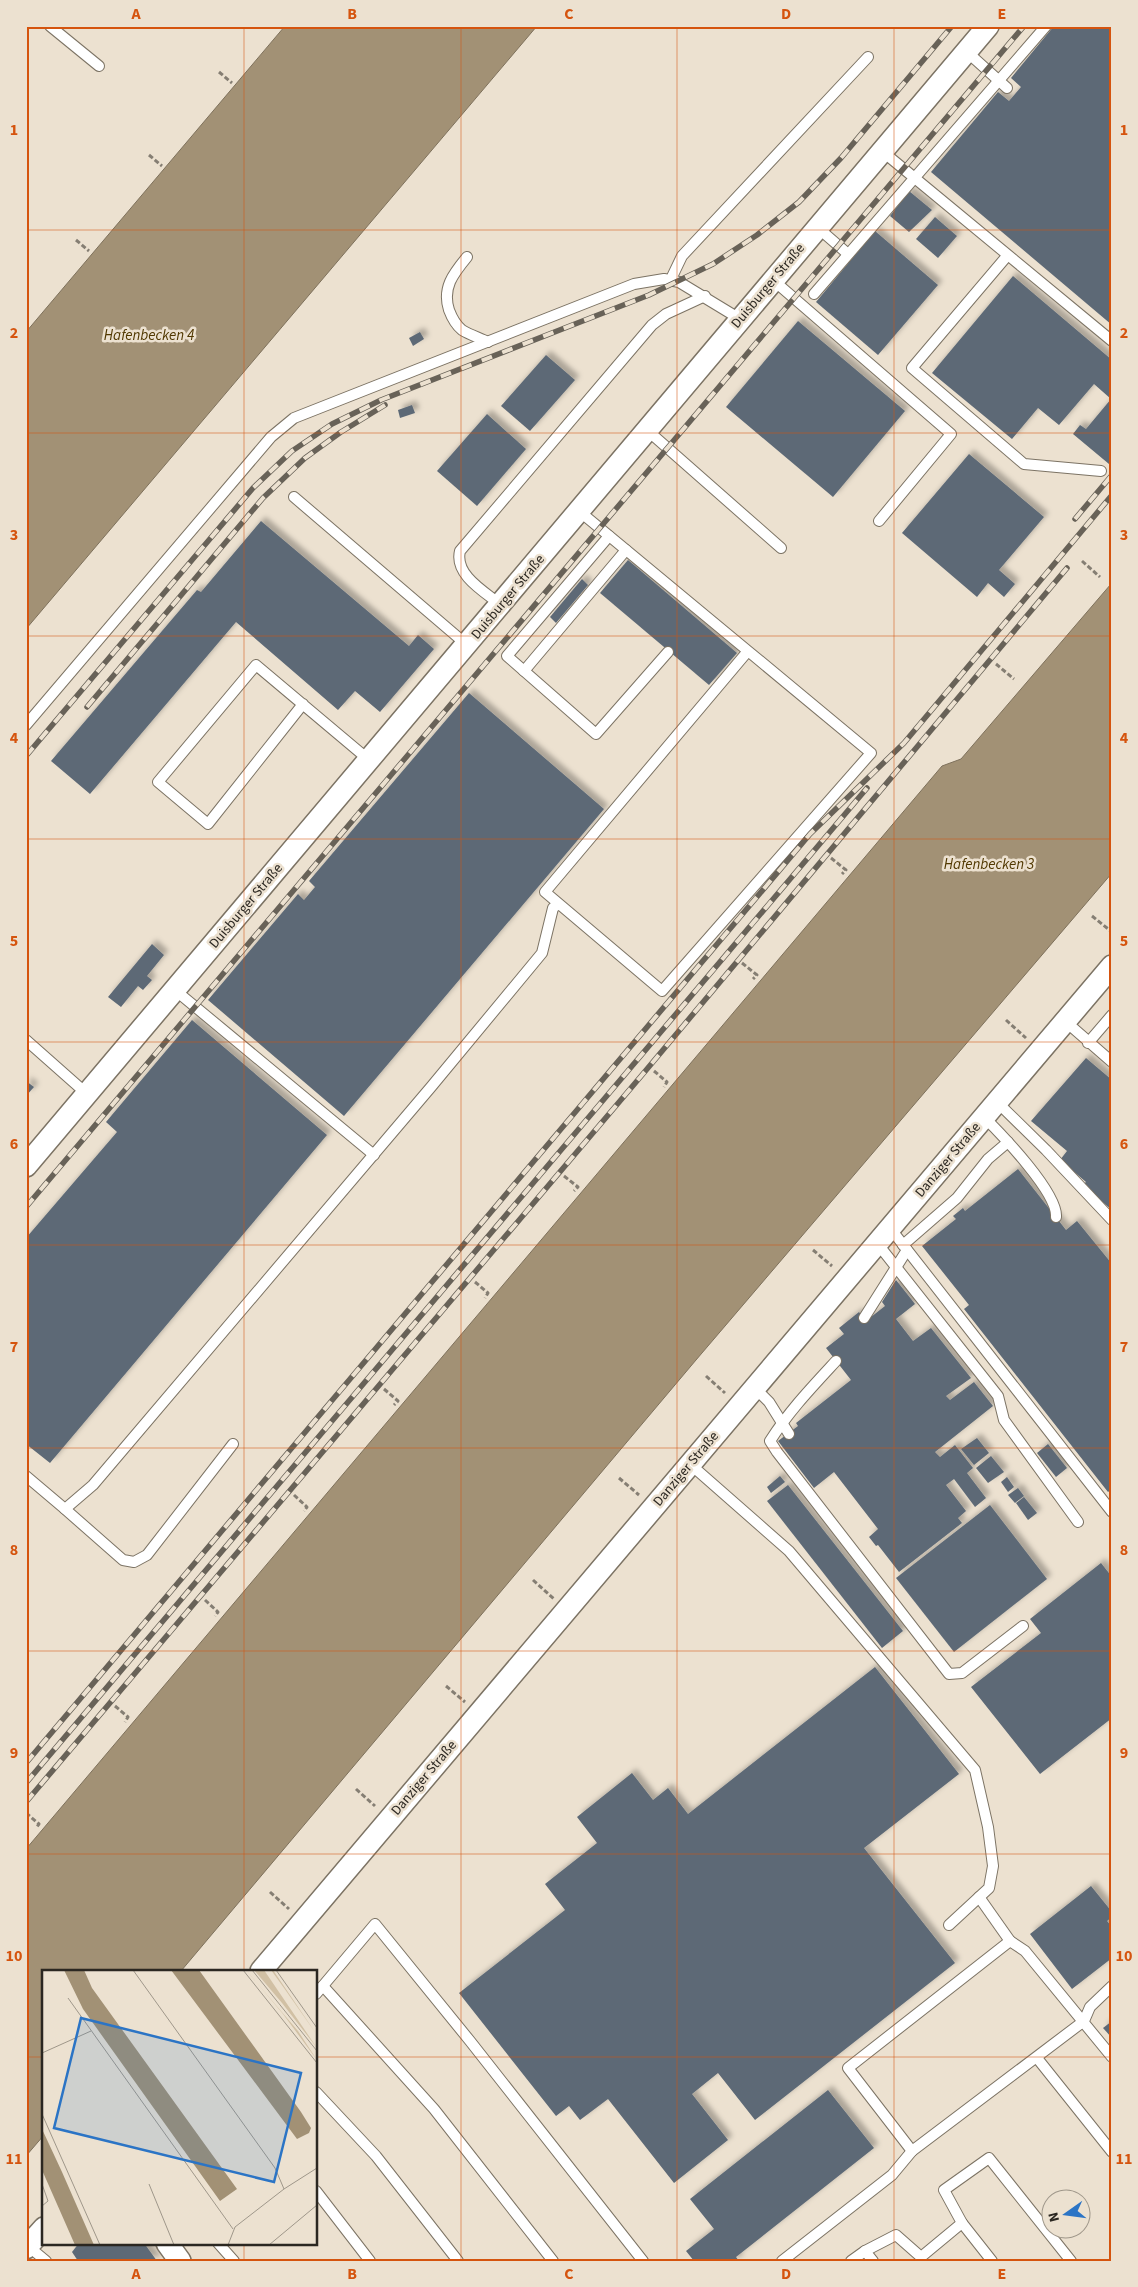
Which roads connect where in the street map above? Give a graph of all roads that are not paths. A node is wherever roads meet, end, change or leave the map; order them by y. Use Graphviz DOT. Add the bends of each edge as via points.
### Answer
graph roads {
  1 [pos="50,26"];
  2 [pos="988,26"];
  3 [pos="1046,26"];
  4 [pos="966,51"];
  5 [pos="868,57"];
  6 [pos="99,66"];
  7 [pos="999,80"];
  8 [pos="1007,88"];
  9 [pos="882,151"];
  10 [pos="914,179"];
  11 [pos="817,227"];
  12 [pos="848,254"];
  13 [pos="1007,256"];
  14 [pos="467,257"];
  15 [pos="671,279"];
  16 [pos="772,280"];
  17 [pos="814,294"];
  18 [pos="705,296"];
  19 [pos="740,319"];
  20 [pos="1112,341"];
  21 [pos="488,342"];
  22 [pos="647,430"];
  23 [pos="1101,471"];
  24 [pos="294,497"];
  25 [pos="579,512"];
  26 [pos="879,521"];
  27 [pos="609,536"];
  28 [pos="782,548"];
  29 [pos="626,550"];
  30 [pos="501,605"];
  31 [pos="467,645"];
  32 [pos="748,651"];
  33 [pos="668,652"];
  34 [pos="524,670"];
  35 [pos="303,704"];
  36 [pos="26,726"];
  37 [pos="369,760"];
  38 [pos="558,904"];
  39 [pos="1110,971"];
  40 [pos="175,990"];
  41 [pos="1112,1015"];
  42 [pos="1065,1021"];
  43 [pos="26,1040"];
  44 [pos="1088,1043"];
  45 [pos="1112,1062"];
  46 [pos="86,1094"];
  47 [pos="991,1109"];
  48 [pos="1008,1142"];
  49 [pos="374,1155"];
  50 [pos="26,1166"];
  51 [pos="1056,1217"];
  52 [pos="1112,1220"];
  53 [pos="894,1242"];
  54 [pos="897,1267"];
  55 [pos="864,1318"];
  56 [pos="836,1361"];
  57 [pos="755,1388"];
  58 [pos="781,1424"];
  59 [pos="789,1434"];
  60 [pos="233,1444"];
  61 [pos="690,1464"];
  62 [pos="27,1478"];
  63 [pos="65,1509"];
  64 [pos="1112,1512"];
  65 [pos="1078,1522"];
  66 [pos="1023,1626"];
  67 [pos="979,1898"];
  68 [pos="949,1924"];
  69 [pos="1010,1941"];
  70 [pos="262,1970"];
  71 [pos="1112,1986"];
  72 [pos="320,1990"];
  73 [pos="1084,2021"];
  74 [pos="1112,2057"];
  75 [pos="1037,2058"];
  76 [pos="318,2094"];
  77 [pos="912,2150"];
  78 [pos="1112,2152"];
  79 [pos="318,2194"];
  80 [pos="962,2223"];
  81 [pos="42,2230"];
  82 [pos="168,2244"];
  83 [pos="219,2244"];
  84 [pos="27,2247"];
  85 [pos="865,2251"];
  86 [pos="922,2259"];
  87 [pos="46,2261"];
  88 [pos="180,2261"];
  89 [pos="234,2261"];
  90 [pos="370,2261"];
  91 [pos="458,2261"];
  92 [pos="553,2261"];
  93 [pos="643,2261"];
  94 [pos="782,2261"];
  95 [pos="852,2261"];
  96 [pos="873,2261"];
  97 [pos="992,2261"];
  98 [pos="1071,2261"];
  1 -- 6 [label="lane"];
  2 -- 4 [label="street, Duisburger Straße"];
  3 -- 7 [label="lane"];
  4 -- 7 [label="lane"];
  4 -- 9 [label="street, Duisburger Straße"];
  5 -- 15 [label="lane" via="682,256"];
  7 -- 8 [label="lane"];
  7 -- 10 [label="lane"];
  9 -- 10 [label="lane"];
  9 -- 11 [label="street, Duisburger Straße"];
  10 -- 12 [label="lane"];
  10 -- 13 [label="lane"];
  11 -- 12 [label="lane"];
  11 -- 16 [label="street, Duisburger Straße"];
  12 -- 17 [label="lane"];
  13 -- 20 [label="lane"];
  13 -- 23 [label="lane" via="912,368 1024,464"];
  14 -- 21 [label="lane" via="447,287 447,303 452,318 462,329"];
  15 -- 18 [label="lane"];
  15 -- 21 [label="lane" via="634,284"];
  16 -- 19 [label="street, Duisburger Straße"];
  16 -- 26 [label="lane" via="951,434"];
  18 -- 19 [label="lane"];
  18 -- 30 [label="lane" via="672,311 652,325 460,551 465,575"];
  19 -- 22 [label="street, Duisburger Straße"];
  21 -- 36 [label="lane" via="321,406 283,425"];
  22 -- 25 [label="street, Duisburger Straße"];
  22 -- 28 [label="lane"];
  24 -- 31 [label="lane"];
  25 -- 27 [label="lane"];
  25 -- 30 [label="street, Duisburger Straße"];
  27 -- 29 [label="lane"];
  27 -- 34 [label="lane" via="507,656"];
  29 -- 32 [label="lane"];
  29 -- 34 [label="lane"];
  30 -- 31 [label="street, Duisburger Straße"];
  31 -- 37 [label="street, Duisburger Straße"];
  32 -- 38 [label="lane" via="545,892"];
  32 -- 38 [label="lane" via="871,753 662,991"];
  33 -- 34 [label="lane" via="596,734"];
  35 -- 35 [label="lane" via="256,664 158,782 208,824"];
  35 -- 37 [label="lane"];
  37 -- 40 [label="street, Duisburger Straße"];
  38 -- 49 [label="lane" via="553,908 542,953"];
  39 -- 42 [label="street, Danziger Straße"];
  40 -- 46 [label="street, Duisburger Straße"];
  40 -- 49 [label="lane"];
  41 -- 44 [label="lane"];
  42 -- 44 [label="lane"];
  42 -- 47 [label="street, Danziger Straße"];
  43 -- 46 [label="lane"];
  44 -- 45 [label="lane"];
  46 -- 50 [label="street, Duisburger Straße"];
  47 -- 48 [label="lane"];
  47 -- 52 [label="lane" via="1046,1150"];
  47 -- 53 [label="street, Danziger Straße"];
  48 -- 51 [label="lane" via="1050,1193 1057,1209"];
  48 -- 53 [label="lane" via="988,1160 957,1198"];
  49 -- 63 [label="lane" via="94,1485"];
  53 -- 54 [label="lane"];
  53 -- 54 [label="lane"];
  53 -- 57 [label="street, Danziger Straße"];
  53 -- 64 [label="lane"];
  54 -- 55 [label="lane"];
  54 -- 65 [label="lane" via="998,1396 1004,1420"];
  56 -- 58 [label="lane"];
  57 -- 58 [label="lane"];
  57 -- 61 [label="street, Danziger Straße"];
  58 -- 59 [label="lane"];
  58 -- 66 [label="lane" via="770,1441 777,1452 949,1674 962,1673"];
  60 -- 63 [label="lane" via="147,1555 134,1562 123,1560"];
  61 -- 67 [label="lane" via="789,1551 975,1770 993,1866 989,1888"];
  61 -- 70 [label="street, Danziger Straße"];
  62 -- 63 [label="lane"];
  67 -- 68 [label="lane"];
  67 -- 69 [label="lane"];
  69 -- 73 [label="lane" via="1025,1951"];
  69 -- 77 [label="lane" via="848,2068"];
  71 -- 73 [label="lane" via="1090,2007"];
  72 -- 92 [label="lane" via="434,2109"];
  72 -- 93 [label="lane" via="375,1924"];
  73 -- 74 [label="lane"];
  73 -- 75 [label="lane"];
  75 -- 77 [label="lane"];
  75 -- 78 [label="lane"];
  76 -- 91 [label="lane" via="376,2156"];
  77 -- 94 [label="lane" via="892,2175"];
  79 -- 90 [label="lane"];
  80 -- 86 [label="lane"];
  80 -- 97 [label="lane"];
  80 -- 98 [label="lane" via="944,2190 990,2158"];
  81 -- 84 [label="street"];
  82 -- 88 [label="street"];
  83 -- 89 [label="lane"];
  84 -- 87 [label="lane"];
  85 -- 86 [label="lane" via="896,2235"];
  85 -- 95 [label="lane"];
  85 -- 96 [label="lane"];
}
